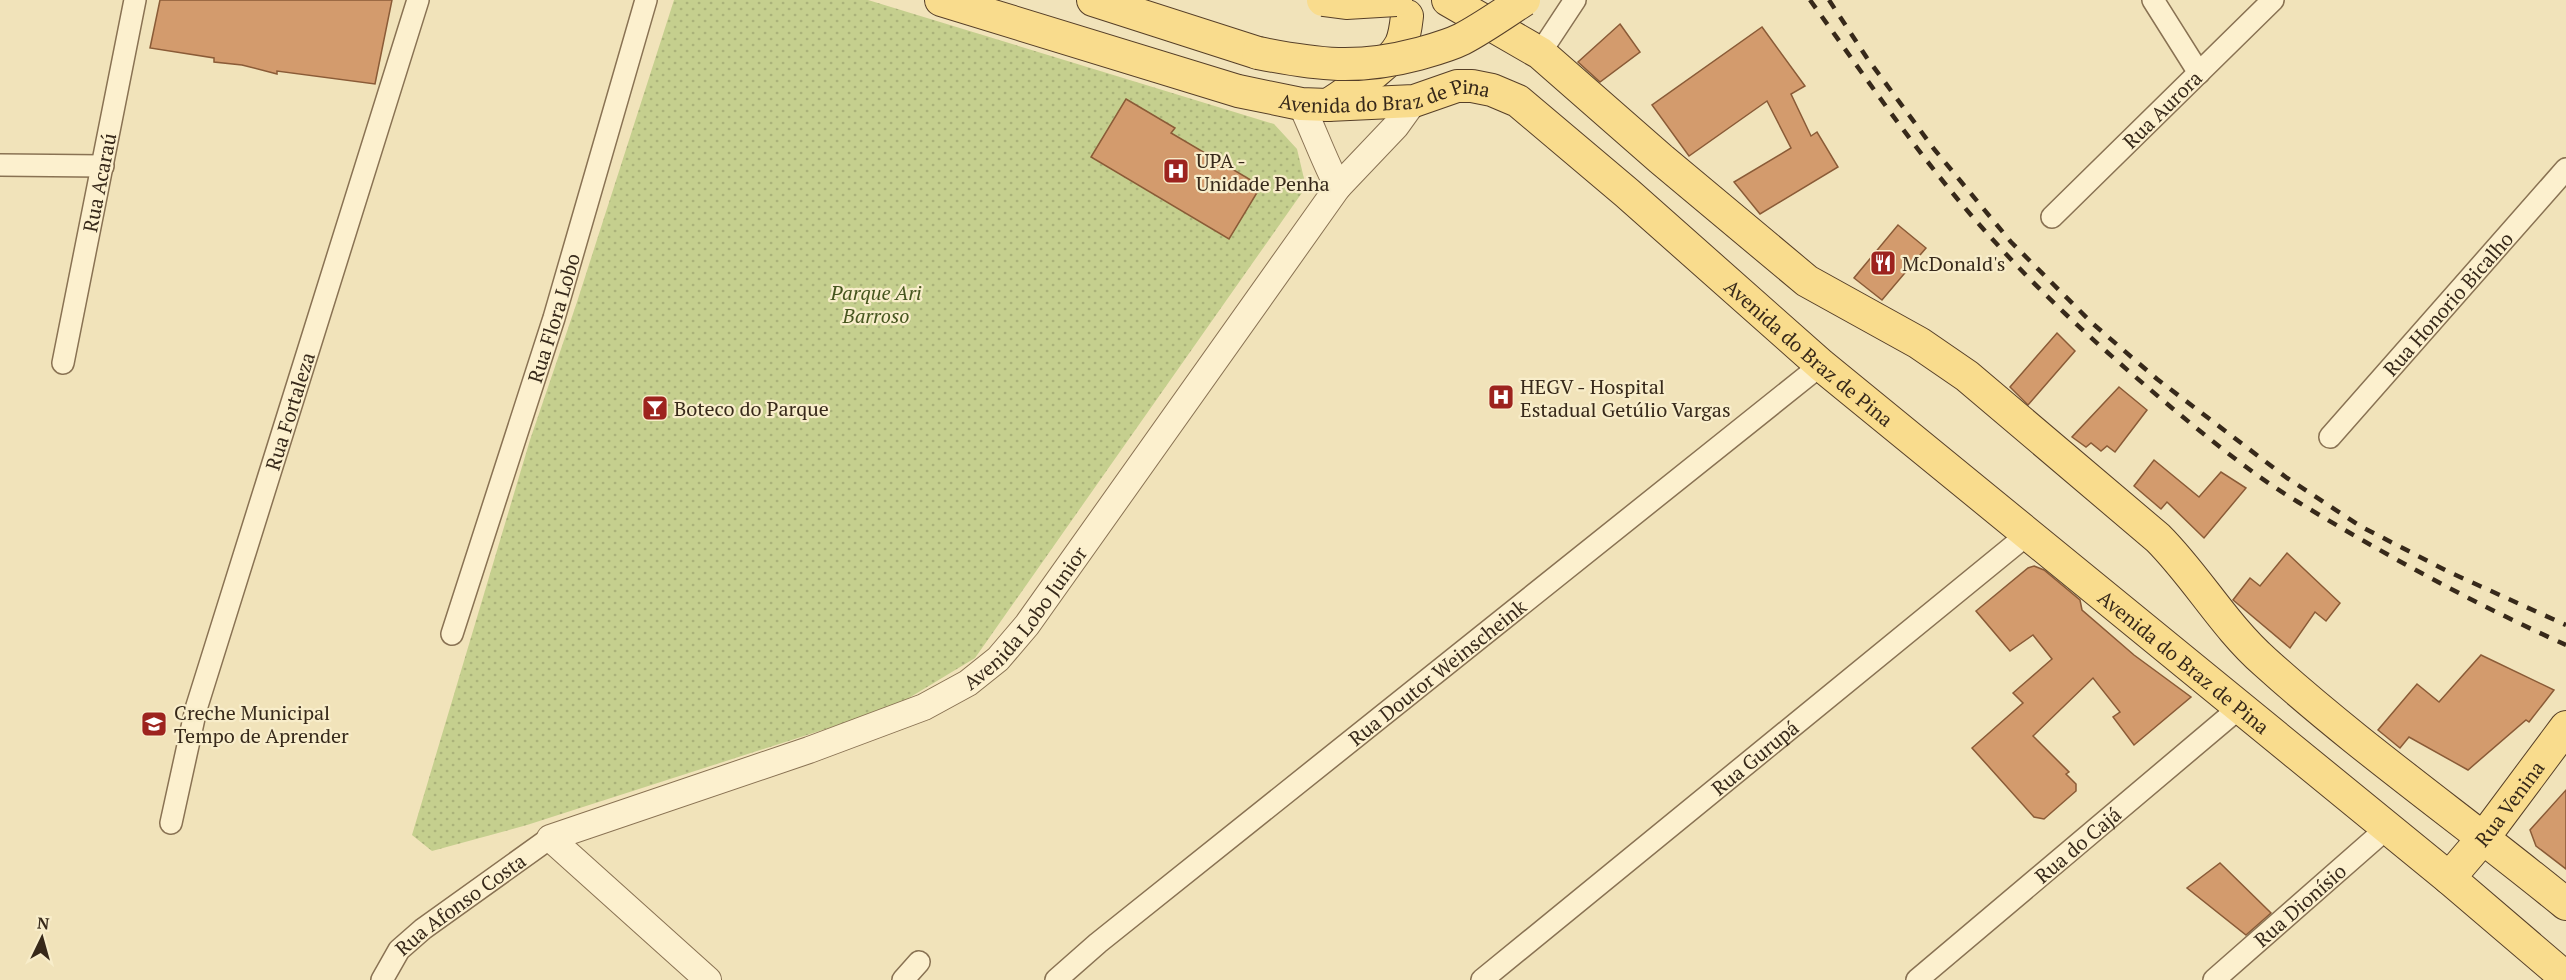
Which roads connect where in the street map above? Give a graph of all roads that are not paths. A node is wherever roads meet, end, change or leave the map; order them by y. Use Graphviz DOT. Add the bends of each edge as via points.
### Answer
graph roads {
  1 [pos="135,0"];
  2 [pos="418,0"];
  3 [pos="646,0"];
  4 [pos="941,0"];
  5 [pos="1093,0"];
  6 [pos="1323,0"];
  7 [pos="1448,0"];
  8 [pos="1524,0"];
  9 [pos="1575,0"];
  10 [pos="2153,0"];
  11 [pos="2273,0"];
  12 [pos="1398,5"];
  13 [pos="1540,53"];
  14 [pos="2199,73"];
  15 [pos="1414,101"];
  16 [pos="1314,104"];
  17 [pos="0,165"];
  18 [pos="103,166"];
  19 [pos="2566,169"];
  20 [pos="1338,187"];
  21 [pos="2052,217"];
  22 [pos="63,363"];
  23 [pos="1821,366"];
  24 [pos="2330,437"];
  25 [pos="2028,534"];
  26 [pos="452,634"];
  27 [pos="2238,709"];
  28 [pos="2566,727"];
  29 [pos="171,823"];
  30 [pos="2386,830"];
  31 [pos="2484,837"];
  32 [pos="550,838"];
  33 [pos="2449,878"];
  34 [pos="2566,904"];
  35 [pos="919,962"];
  36 [pos="2566,978"];
  37 [pos="382,980"];
  38 [pos="708,980"];
  39 [pos="903,980"];
  40 [pos="1056,980"];
  41 [pos="1482,980"];
  42 [pos="1917,980"];
  43 [pos="2214,980"];
  1 -- 18 [label="street, Rua Acaraú"];
  2 -- 29 [label="street, Rua Fortaleza" via="196,709"];
  3 -- 26 [label="street, Rua Flora Lobo" via="554,318"];
  4 -- 16 [label="main road, Avenida do Braz de Pina" via="1238,91"];
  5 -- 8 [label="main road, bridge" via="1258,53 1353,65 1440,48 1462,39"];
  6 -- 12 [label="main road, bridge"];
  7 -- 13 [label="main road"];
  9 -- 13 [label="street"];
  10 -- 14 [label="street"];
  11 -- 14 [label="street, Rua Aurora"];
  12 -- 15 [label="main road" via="1414,33 1420,60"];
  12 -- 16 [label="main road" via="1404,34 1395,52 1362,80"];
  13 -- 31 [label="main road" via="1808,281 1919,343 1966,376 2158,538 2264,662 2373,754"];
  14 -- 21 [label="street, Rua Aurora"];
  15 -- 16 [label="main road, Avenida do Braz de Pina"];
  15 -- 20 [label="street, Avenida Lobo Junior" via="1396,126"];
  15 -- 23 [label="main road, Avenida do Braz de Pina" via="1457,86 1492,90 1518,101"];
  16 -- 20 [label="street" via="1314,133"];
  17 -- 18 [label="street"];
  18 -- 22 [label="street, Rua Acaraú"];
  19 -- 24 [label="street, Rua Honorio Bicalho"];
  20 -- 32 [label="street, Avenida Lobo Junior" via="1027,625 990,665 968,683 924,707"];
  23 -- 25 [label="main road, Avenida do Braz de Pina"];
  23 -- 40 [label="street, Rua Doutor Weinscheink"];
  25 -- 27 [label="main road, Avenida do Braz de Pina"];
  25 -- 41 [label="street, Rua Gurupá"];
  27 -- 30 [label="main road, Avenida do Braz de Pina"];
  27 -- 42 [label="street, Rua do Cajá"];
  28 -- 31 [label="main road, Rua Venina"];
  30 -- 33 [label="main road, Avenida do Braz de Pina"];
  30 -- 43 [label="street, Rua Dionísio"];
  31 -- 33 [label="main road, Rua Venina"];
  31 -- 34 [label="main road"];
  32 -- 37 [label="street, Rua Afonso Costa" via="423,929 399,950"];
  32 -- 38 [label="street"];
  33 -- 36 [label="main road, Avenida do Braz de Pina"];
  35 -- 39 [label="street"];
}
